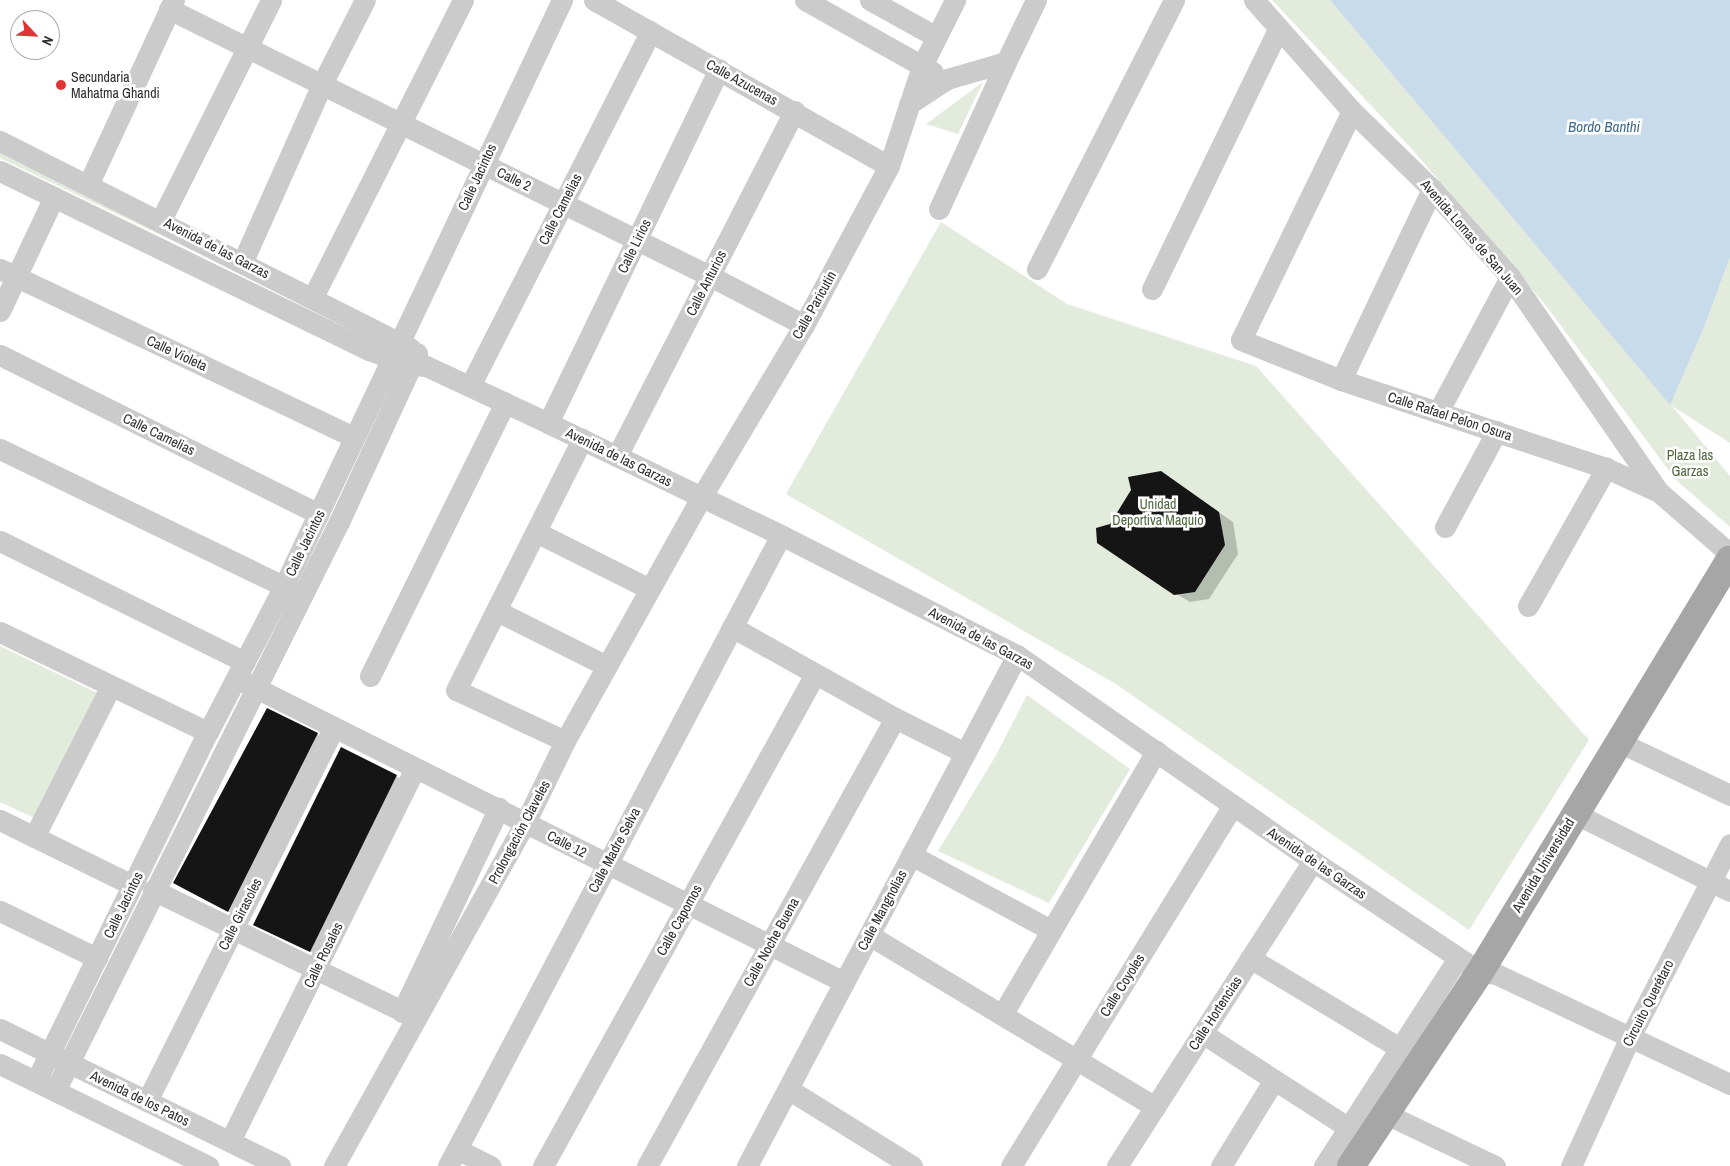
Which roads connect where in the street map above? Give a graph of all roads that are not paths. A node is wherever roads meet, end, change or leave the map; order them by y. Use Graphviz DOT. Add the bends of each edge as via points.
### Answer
graph roads {
  1 [pos="271,0"];
  2 [pos="365,0"];
  3 [pos="463,0"];
  4 [pos="562,0"];
  5 [pos="594,0"];
  6 [pos="805,0"];
  7 [pos="870,0"];
  8 [pos="955,0"];
  9 [pos="1036,0"];
  10 [pos="1174,0"];
  11 [pos="1254,0"];
  12 [pos="172,4"];
  13 [pos="1279,28"];
  14 [pos="651,31"];
  15 [pos="935,36"];
  16 [pos="247,47"];
  17 [pos="1006,62"];
  18 [pos="922,66"];
  19 [pos="719,69"];
  20 [pos="946,80"];
  21 [pos="322,84"];
  22 [pos="909,104"];
  23 [pos="794,111"];
  24 [pos="1352,111"];
  25 [pos="400,123"];
  26 [pos="0,141"];
  27 [pos="483,163"];
  28 [pos="889,166"];
  29 [pos="0,171"];
  30 [pos="88,185"];
  31 [pos="1432,189"];
  32 [pos="54,197"];
  33 [pos="563,203"];
  34 [pos="939,209"];
  35 [pos="161,220"];
  36 [pos="637,239"];
  37 [pos="243,261"];
  38 [pos="1037,269"];
  39 [pos="7,272"];
  40 [pos="710,276"];
  41 [pos="1510,277"];
  42 [pos="1152,289"];
  43 [pos="313,297"];
  44 [pos="0,311"];
  45 [pos="804,325"];
  46 [pos="396,349"];
  47 [pos="0,355"];
  48 [pos="418,361"];
  49 [pos="1341,380"];
  50 [pos="470,386"];
  51 [pos="505,403"];
  52 [pos="1438,412"];
  53 [pos="548,423"];
  54 [pos="1497,431"];
  55 [pos="354,438"];
  56 [pos="582,440"];
  57 [pos="0,450"];
  58 [pos="617,456"];
  59 [pos="1606,468"];
  60 [pos="1659,492"];
  61 [pos="702,496"];
  62 [pos="319,514"];
  63 [pos="1445,527"];
  64 [pos="536,532"];
  65 [pos="781,535"];
  66 [pos="0,540"];
  67 [pos="1730,554"];
  68 [pos="1730,560"];
  69 [pos="284,586"];
  70 [pos="650,589"];
  71 [pos="1730,595"];
  72 [pos="1528,606"];
  73 [pos="497,611"];
  74 [pos="732,627"];
  75 [pos="0,632"];
  76 [pos="1017,654"];
  77 [pos="608,666"];
  78 [pos="241,670"];
  79 [pos="815,674"];
  80 [pos="370,676"];
  81 [pos="111,686"];
  82 [pos="257,689"];
  83 [pos="895,718"];
  84 [pos="334,728"];
  85 [pos="208,732"];
  86 [pos="565,741"];
  87 [pos="1627,746"];
  88 [pos="1156,751"];
  89 [pos="965,753"];
  90 [pos="415,768"];
  91 [pos="1730,794"];
  92 [pos="1233,805"];
  93 [pos="499,808"];
  94 [pos="1582,818"];
  95 [pos="0,820"];
  96 [pos="525,823"];
  97 [pos="34,837"];
  98 [pos="1730,844"];
  99 [pos="911,855"];
  100 [pos="1313,860"];
  101 [pos="607,864"];
  102 [pos="1710,880"];
  103 [pos="132,885"];
  104 [pos="153,890"];
  105 [pos="1730,891"];
  106 [pos="688,904"];
  107 [pos="0,911"];
  108 [pos="232,930"];
  109 [pos="1051,930"];
  110 [pos="869,935"];
  111 [pos="770,945"];
  112 [pos="97,958"];
  113 [pos="1250,958"];
  114 [pos="1478,968"];
  115 [pos="315,971"];
  116 [pos="844,982"];
  117 [pos="409,1015"];
  118 [pos="1002,1015"];
  119 [pos="0,1029"];
  120 [pos="1202,1033"];
  121 [pos="1630,1037"];
  122 [pos="1400,1048"];
  123 [pos="49,1053"];
  124 [pos="1076,1059"];
  125 [pos="0,1064"];
  126 [pos="69,1064"];
  127 [pos="1274,1080"];
  128 [pos="36,1081"];
  129 [pos="1730,1084"];
  130 [pos="788,1089"];
  131 [pos="55,1091"];
  132 [pos="147,1101"];
  133 [pos="1155,1107"];
  134 [pos="1393,1117"];
  135 [pos="1349,1128"];
  136 [pos="230,1141"];
  137 [pos="452,1158"];
  138 [pos="908,1165"];
  139 [pos="208,1166"];
  140 [pos="280,1166"];
  141 [pos="334,1166"];
  142 [pos="491,1166"];
  143 [pos="542,1166"];
  144 [pos="647,1166"];
  145 [pos="747,1166"];
  146 [pos="1011,1166"];
  147 [pos="1117,1166"];
  148 [pos="1221,1166"];
  149 [pos="1324,1166"];
  150 [pos="1352,1166"];
  151 [pos="1373,1166"];
  152 [pos="1496,1166"];
  153 [pos="1572,1166"];
  1 -- 16 [label="street"];
  2 -- 21 [label="street"];
  3 -- 25 [label="street"];
  4 -- 27 [label="street, Calle Jacintos"];
  5 -- 14 [label="street, Calle Azucenas"];
  6 -- 18 [label="street"];
  7 -- 15 [label="street"];
  8 -- 15 [label="street, Calle Paricutin"];
  9 -- 17 [label="street"];
  10 -- 38 [label="street"];
  11 -- 13 [label="street, Avenida Lomas de San Juan"];
  12 -- 16 [label="street, Calle 2"];
  12 -- 30 [label="street"];
  13 -- 24 [label="street, Avenida Lomas de San Juan"];
  13 -- 42 [label="street"];
  14 -- 19 [label="street, Calle Azucenas"];
  14 -- 33 [label="street, Calle Camelias"];
  15 -- 18 [label="street, Calle Paricutin"];
  16 -- 21 [label="street, Calle 2"];
  16 -- 35 [label="street"];
  17 -- 20 [label="street"];
  17 -- 34 [label="street"];
  18 -- 20 [label="street"];
  18 -- 22 [label="street, Calle Paricutin"];
  19 -- 23 [label="street, Calle Azucenas"];
  19 -- 36 [label="street, Calle Lirios"];
  20 -- 22 [label="street"];
  21 -- 25 [label="street, Calle 2"];
  21 -- 37 [label="street"];
  22 -- 28 [label="street, Calle Paricutin"];
  23 -- 28 [label="street, Calle Azucenas"];
  23 -- 40 [label="street, Calle Anturios"];
  24 -- 31 [label="street, Avenida Lomas de San Juan"];
  24 -- 49 [label="street, Calle Rafael Pelon Osura" via="1241,340"];
  25 -- 27 [label="street, Calle 2"];
  25 -- 43 [label="street"];
  26 -- 30 [label="street, Avenida de las Garzas"];
  27 -- 33 [label="street, Calle 2"];
  27 -- 46 [label="street, Calle Jacintos"];
  28 -- 45 [label="street, Calle Paricutin"];
  29 -- 32 [label="street, Avenida de las Garzas"];
  30 -- 35 [label="street, Avenida de las Garzas"];
  31 -- 41 [label="street, Avenida Lomas de San Juan"];
  31 -- 49 [label="street"];
  32 -- 39 [label="street"];
  32 -- 46 [label="street, Avenida de las Garzas"];
  33 -- 36 [label="street, Calle 2"];
  33 -- 50 [label="street, Calle Camelias"];
  35 -- 37 [label="street, Avenida de las Garzas"];
  36 -- 40 [label="street, Calle 2"];
  36 -- 53 [label="street, Calle Lirios"];
  37 -- 43 [label="street, Avenida de las Garzas"];
  39 -- 44 [label="street"];
  39 -- 55 [label="street, Calle Violeta"];
  40 -- 45 [label="street, Calle 2"];
  40 -- 58 [label="street, Calle Anturios"];
  41 -- 52 [label="street"];
  41 -- 60 [label="street, Avenida Lomas de San Juan"];
  43 -- 46 [label="street, Avenida de las Garzas"];
  45 -- 61 [label="street, Calle Paricutin"];
  46 -- 48 [label="street, Avenida de las Garzas"];
  46 -- 55 [label="street, Calle Jacintos"];
  47 -- 62 [label="street, Calle Camelias"];
  48 -- 50 [label="street, Avenida de las Garzas"];
  48 -- 82 [label="street, Calle Jacintos"];
  49 -- 52 [label="street, Calle Rafael Pelon Osura"];
  50 -- 51 [label="street, Avenida de las Garzas"];
  51 -- 53 [label="street, Avenida de las Garzas"];
  51 -- 80 [label="street"];
  52 -- 54 [label="street, Calle Rafael Pelon Osura"];
  53 -- 56 [label="street, Avenida de las Garzas"];
  54 -- 59 [label="street, Calle Rafael Pelon Osura"];
  54 -- 63 [label="street"];
  55 -- 62 [label="street, Calle Jacintos"];
  56 -- 58 [label="street, Avenida de las Garzas"];
  56 -- 64 [label="street"];
  57 -- 69 [label="street"];
  58 -- 61 [label="street, Avenida de las Garzas"];
  59 -- 60 [label="street, Calle Rafael Pelon Osura"];
  59 -- 72 [label="street"];
  60 -- 67 [label="street, Avenida Lomas de San Juan"];
  61 -- 65 [label="street, Avenida de las Garzas"];
  61 -- 70 [label="street, Prolongación Claveles"];
  62 -- 69 [label="street, Calle Jacintos"];
  64 -- 70 [label="street"];
  64 -- 73 [label="street"];
  65 -- 74 [label="street, Calle Madre Selva"];
  65 -- 76 [label="street, Avenida de las Garzas"];
  66 -- 78 [label="street, Calle 12"];
  68 -- 87 [label="main road, Avenida Universidad"];
  69 -- 78 [label="street, Calle Jacintos"];
  70 -- 77 [label="street, Prolongación Claveles"];
  71 -- 87 [label="main road, Avenida Universidad"];
  73 -- 77 [label="street"];
  73 -- 86 [label="street" via="456,690"];
  74 -- 79 [label="street"];
  74 -- 101 [label="street, Calle Madre Selva"];
  75 -- 81 [label="street"];
  76 -- 88 [label="street, Avenida de las Garzas"];
  76 -- 89 [label="street, Calle Mangnolias"];
  77 -- 86 [label="street, Prolongación Claveles"];
  78 -- 82 [label="street, Calle 12"];
  78 -- 85 [label="street, Calle Jacintos"];
  79 -- 83 [label="street"];
  79 -- 106 [label="street, Calle Capomos"];
  81 -- 85 [label="street"];
  81 -- 97 [label="street"];
  82 -- 84 [label="street, Calle 12"];
  82 -- 104 [label="street, Calle Jacintos"];
  83 -- 89 [label="street"];
  83 -- 111 [label="street, Calle Noche Buena"];
  84 -- 90 [label="street, Calle 12"];
  84 -- 108 [label="street, Calle Girasoles"];
  85 -- 103 [label="street, Calle Jacintos"];
  86 -- 96 [label="street, Prolongación Claveles"];
  87 -- 91 [label="street"];
  87 -- 94 [label="main road, Avenida Universidad"];
  88 -- 92 [label="street, Avenida de las Garzas"];
  88 -- 109 [label="street"];
  89 -- 99 [label="street, Calle Mangnolias"];
  90 -- 93 [label="street, Calle 12"];
  90 -- 115 [label="street, Calle Rosales"];
  92 -- 100 [label="street, Avenida de las Garzas"];
  92 -- 124 [label="street, Calle Coyoles"];
  93 -- 96 [label="street, Calle 12"];
  93 -- 117 [label="street"];
  94 -- 102 [label="street"];
  94 -- 114 [label="main road, Avenida Universidad"];
  95 -- 97 [label="street"];
  96 -- 101 [label="street, Calle 12"];
  96 -- 117 [label="street, Prolongación Claveles"];
  97 -- 103 [label="street"];
  98 -- 102 [label="street, Circuito Querétaro"];
  99 -- 109 [label="street"];
  99 -- 110 [label="street, Calle Mangnolias"];
  100 -- 113 [label="street, Calle Hortencias"];
  100 -- 114 [label="street, Avenida de las Garzas"];
  101 -- 106 [label="street, Calle 12"];
  101 -- 137 [label="street, Calle Madre Selva"];
  102 -- 105 [label="street"];
  102 -- 121 [label="street, Circuito Querétaro"];
  103 -- 112 [label="street, Calle Jacintos"];
  104 -- 108 [label="street"];
  104 -- 126 [label="street, Calle Jacintos"];
  106 -- 111 [label="street, Calle 12"];
  106 -- 143 [label="street, Calle Capomos"];
  107 -- 112 [label="street"];
  108 -- 115 [label="street"];
  108 -- 132 [label="street, Calle Girasoles"];
  109 -- 118 [label="street"];
  110 -- 116 [label="street, Calle Mangnolias"];
  110 -- 118 [label="street"];
  111 -- 116 [label="street, Calle 12"];
  111 -- 144 [label="street, Calle Noche Buena"];
  112 -- 123 [label="street, Calle Jacintos"];
  113 -- 120 [label="street, Calle Hortencias"];
  113 -- 122 [label="street"];
  114 -- 121 [label="street, Avenida de las Garzas"];
  114 -- 122 [label="street"];
  114 -- 134 [label="main road, Avenida Universidad"];
  115 -- 117 [label="street"];
  115 -- 136 [label="street, Calle Rosales"];
  116 -- 130 [label="street, Calle Mangnolias"];
  117 -- 141 [label="street, Prolongación Claveles"];
  118 -- 124 [label="street"];
  119 -- 123 [label="street, Avenida de los Patos"];
  120 -- 127 [label="street"];
  120 -- 133 [label="street, Calle Hortencias"];
  121 -- 129 [label="street, Avenida de las Garzas"];
  121 -- 153 [label="street, Circuito Querétaro"];
  122 -- 135 [label="street"];
  123 -- 126 [label="street, Avenida de los Patos"];
  123 -- 128 [label="street, Calle Jacintos"];
  124 -- 133 [label="street"];
  124 -- 146 [label="street, Calle Coyoles"];
  125 -- 128 [label="street"];
  126 -- 131 [label="street, Calle Jacintos"];
  126 -- 132 [label="street, Avenida de los Patos"];
  127 -- 135 [label="street"];
  127 -- 148 [label="street"];
  128 -- 131 [label="street"];
  130 -- 138 [label="street"];
  130 -- 145 [label="street, Calle Mangnolias"];
  131 -- 139 [label="street"];
  132 -- 136 [label="street, Avenida de los Patos"];
  133 -- 147 [label="street, Calle Hortencias"];
  134 -- 150 [label="main road, Avenida Universidad"];
  134 -- 151 [label="main road, Avenida Universidad"];
  134 -- 152 [label="street"];
  135 -- 149 [label="street"];
  136 -- 140 [label="street, Avenida de los Patos"];
  137 -- 142 [label="street"];
}
